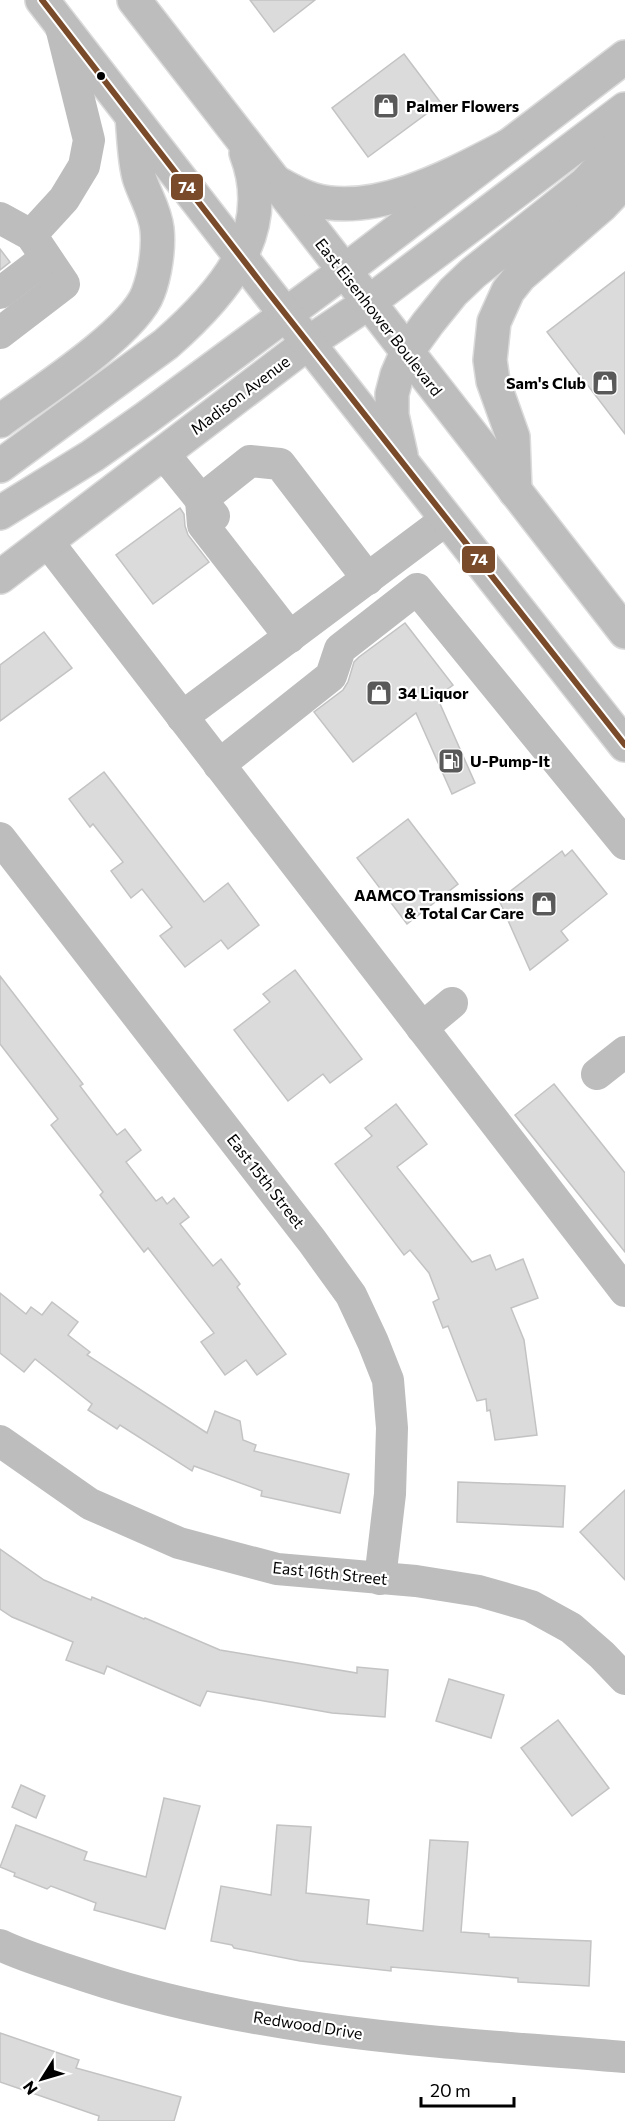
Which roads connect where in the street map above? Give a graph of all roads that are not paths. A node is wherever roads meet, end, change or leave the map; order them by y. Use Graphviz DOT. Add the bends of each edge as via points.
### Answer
graph roads {
  1 [pos="134,0"];
  2 [pos="51,11"];
  3 [pos="625,57"];
  4 [pos="625,109"];
  5 [pos="132,116"];
  6 [pos="241,140"];
  7 [pos="625,140"];
  8 [pos="508,146"];
  9 [pos="272,179"];
  10 [pos="625,181"];
  11 [pos="0,219"];
  12 [pos="39,247"];
  13 [pos="242,258"];
  14 [pos="343,272"];
  15 [pos="0,293"];
  16 [pos="368,303"];
  17 [pos="285,314"];
  18 [pos="0,333"];
  19 [pos="308,343"];
  20 [pos="407,352"];
  21 [pos="1,419"];
  22 [pos="163,453"];
  23 [pos="404,464"];
  24 [pos="0,466"];
  25 [pos="515,490"];
  26 [pos="201,500"];
  27 [pos="0,513"];
  28 [pos="447,519"];
  29 [pos="47,541"];
  30 [pos="0,577"];
  31 [pos="368,579"];
  32 [pos="286,632"];
  33 [pos="625,632"];
  34 [pos="182,717"];
  35 [pos="625,745"];
  36 [pos="219,765"];
  37 [pos="0,838"];
  38 [pos="625,844"];
  39 [pos="452,1003"];
  40 [pos="422,1028"];
  41 [pos="625,1052"];
  42 [pos="597,1074"];
  43 [pos="625,1292"];
  44 [pos="0,1442"];
  45 [pos="380,1579"];
  46 [pos="625,1679"];
  47 [pos="0,1945"];
  48 [pos="625,2057"];
  1 -- 6 [label="main road, East Eisenhower Boulevard"];
  2 -- 5 [label="main road"];
  2 -- 12 [label="street" via="89,140 84,166"];
  3 -- 8 [label="main road"];
  4 -- 16 [label="main road, Madison Avenue"];
  5 -- 13 [label="main road"];
  5 -- 21 [label="main road" via="139,177 157,229 148,294 113,336"];
  6 -- 9 [label="main road, East Eisenhower Boulevard"];
  6 -- 13 [label="main road" via="256,189 256,210"];
  7 -- 20 [label="main road" via="585,184 473,273 444,303"];
  8 -- 9 [label="main road" via="429,183 359,202 314,200"];
  8 -- 14 [label="main road"];
  9 -- 14 [label="main road, East Eisenhower Boulevard"];
  10 -- 25 [label="main road" via="520,276 496,314 490,360 493,381 513,437"];
  11 -- 12 [label="street"];
  12 -- 15 [label="street"];
  12 -- 18 [label="street" via="64,285"];
  13 -- 17 [label="main road"];
  13 -- 24 [label="main road" via="207,304 166,344"];
  14 -- 16 [label="main road, East Eisenhower Boulevard"];
  14 -- 17 [label="main road"];
  16 -- 19 [label="main road, Madison Avenue"];
  16 -- 20 [label="main road, East Eisenhower Boulevard"];
  17 -- 19 [label="main road"];
  17 -- 27 [label="main road" via="92,456"];
  19 -- 22 [label="main road, Madison Avenue"];
  19 -- 23 [label="main road"];
  20 -- 23 [label="main road" via="392,394 394,425"];
  20 -- 25 [label="main road, East Eisenhower Boulevard"];
  22 -- 26 [label="street"];
  22 -- 29 [label="main road, Madison Avenue"];
  23 -- 28 [label="main road"];
  25 -- 33 [label="main road, East Eisenhower Boulevard"];
  26 -- 31 [label="street" via="250,461 280,464"];
  26 -- 32 [label="street" via="203,525"];
  28 -- 31 [label="street"];
  28 -- 35 [label="main road"];
  29 -- 30 [label="main road, Madison Avenue"];
  29 -- 34 [label="street"];
  31 -- 32 [label="street"];
  32 -- 34 [label="street"];
  34 -- 36 [label="street"];
  36 -- 38 [label="street" via="331,676 340,649 417,589"];
  36 -- 40 [label="street"];
  37 -- 45 [label="street, East 15th Street" via="351,1295 388,1380 392,1428 390,1494"];
  39 -- 40 [label="street"];
  40 -- 43 [label="street"];
  41 -- 42 [label="street"];
  44 -- 45 [label="street, East 16th Street" via="90,1504 179,1543 277,1569"];
  45 -- 46 [label="street, East 16th Street" via="479,1591 531,1606 571,1628"];
  47 -- 48 [label="street, Redwood Drive" via="141,1994 285,2024 386,2037"];
}
